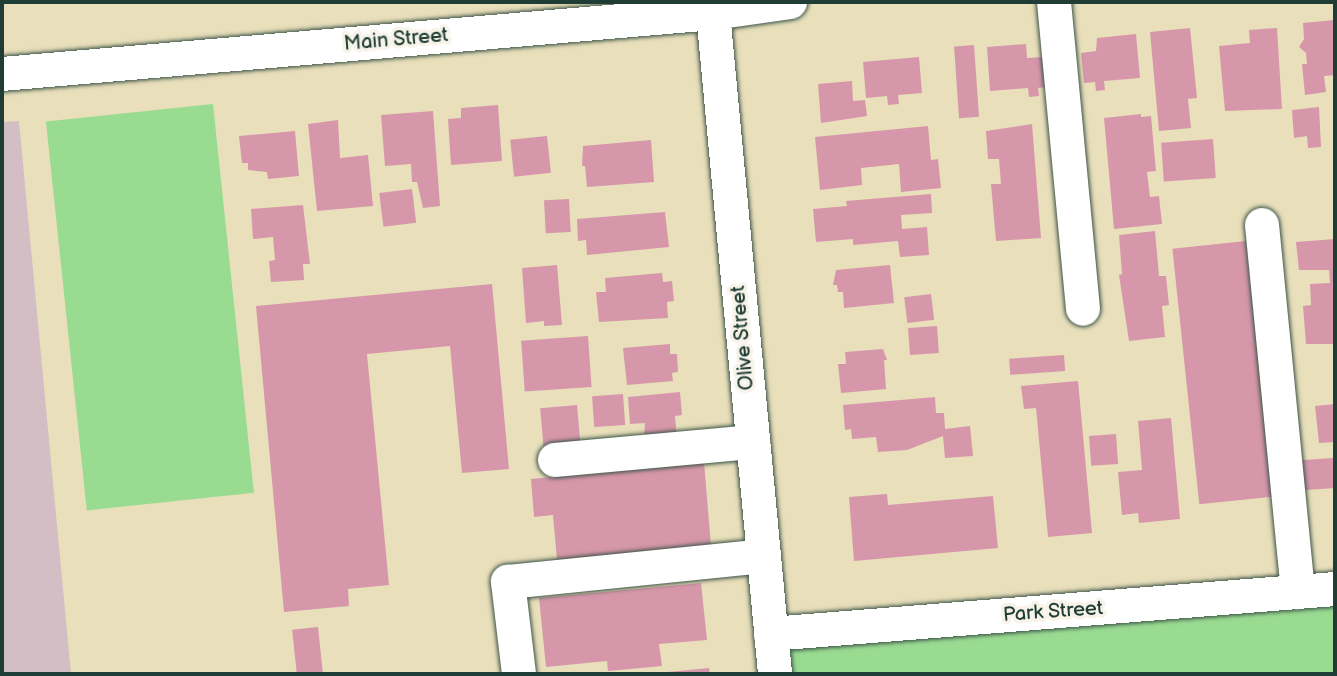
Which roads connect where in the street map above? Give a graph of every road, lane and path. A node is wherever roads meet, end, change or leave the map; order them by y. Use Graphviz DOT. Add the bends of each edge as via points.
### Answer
graph roads {
  1 [pos="790,2"];
  2 [pos="1054,2"];
  3 [pos="712,7"];
  4 [pos="2,74"];
  5 [pos="1262,225"];
  6 [pos="1083,309"];
  7 [pos="753,442"];
  8 [pos="555,460"];
  9 [pos="764,556"];
  10 [pos="1335,589"];
  11 [pos="1298,592"];
  12 [pos="771,634"];
  13 [pos="519,674"];
  14 [pos="775,674"];
  1 -- 3 [label="street, Main Street"];
  2 -- 6 [label="street"];
  3 -- 4 [label="street, Main Street"];
  3 -- 7 [label="street, Olive Street"];
  5 -- 11 [label="street"];
  7 -- 8 [label="street"];
  7 -- 9 [label="street, Olive Street"];
  9 -- 12 [label="street, Olive Street"];
  9 -- 13 [label="street" via="508,582"];
  10 -- 11 [label="street, Park Street"];
  11 -- 12 [label="street, Park Street"];
  12 -- 14 [label="street, Olive Street"];
}
